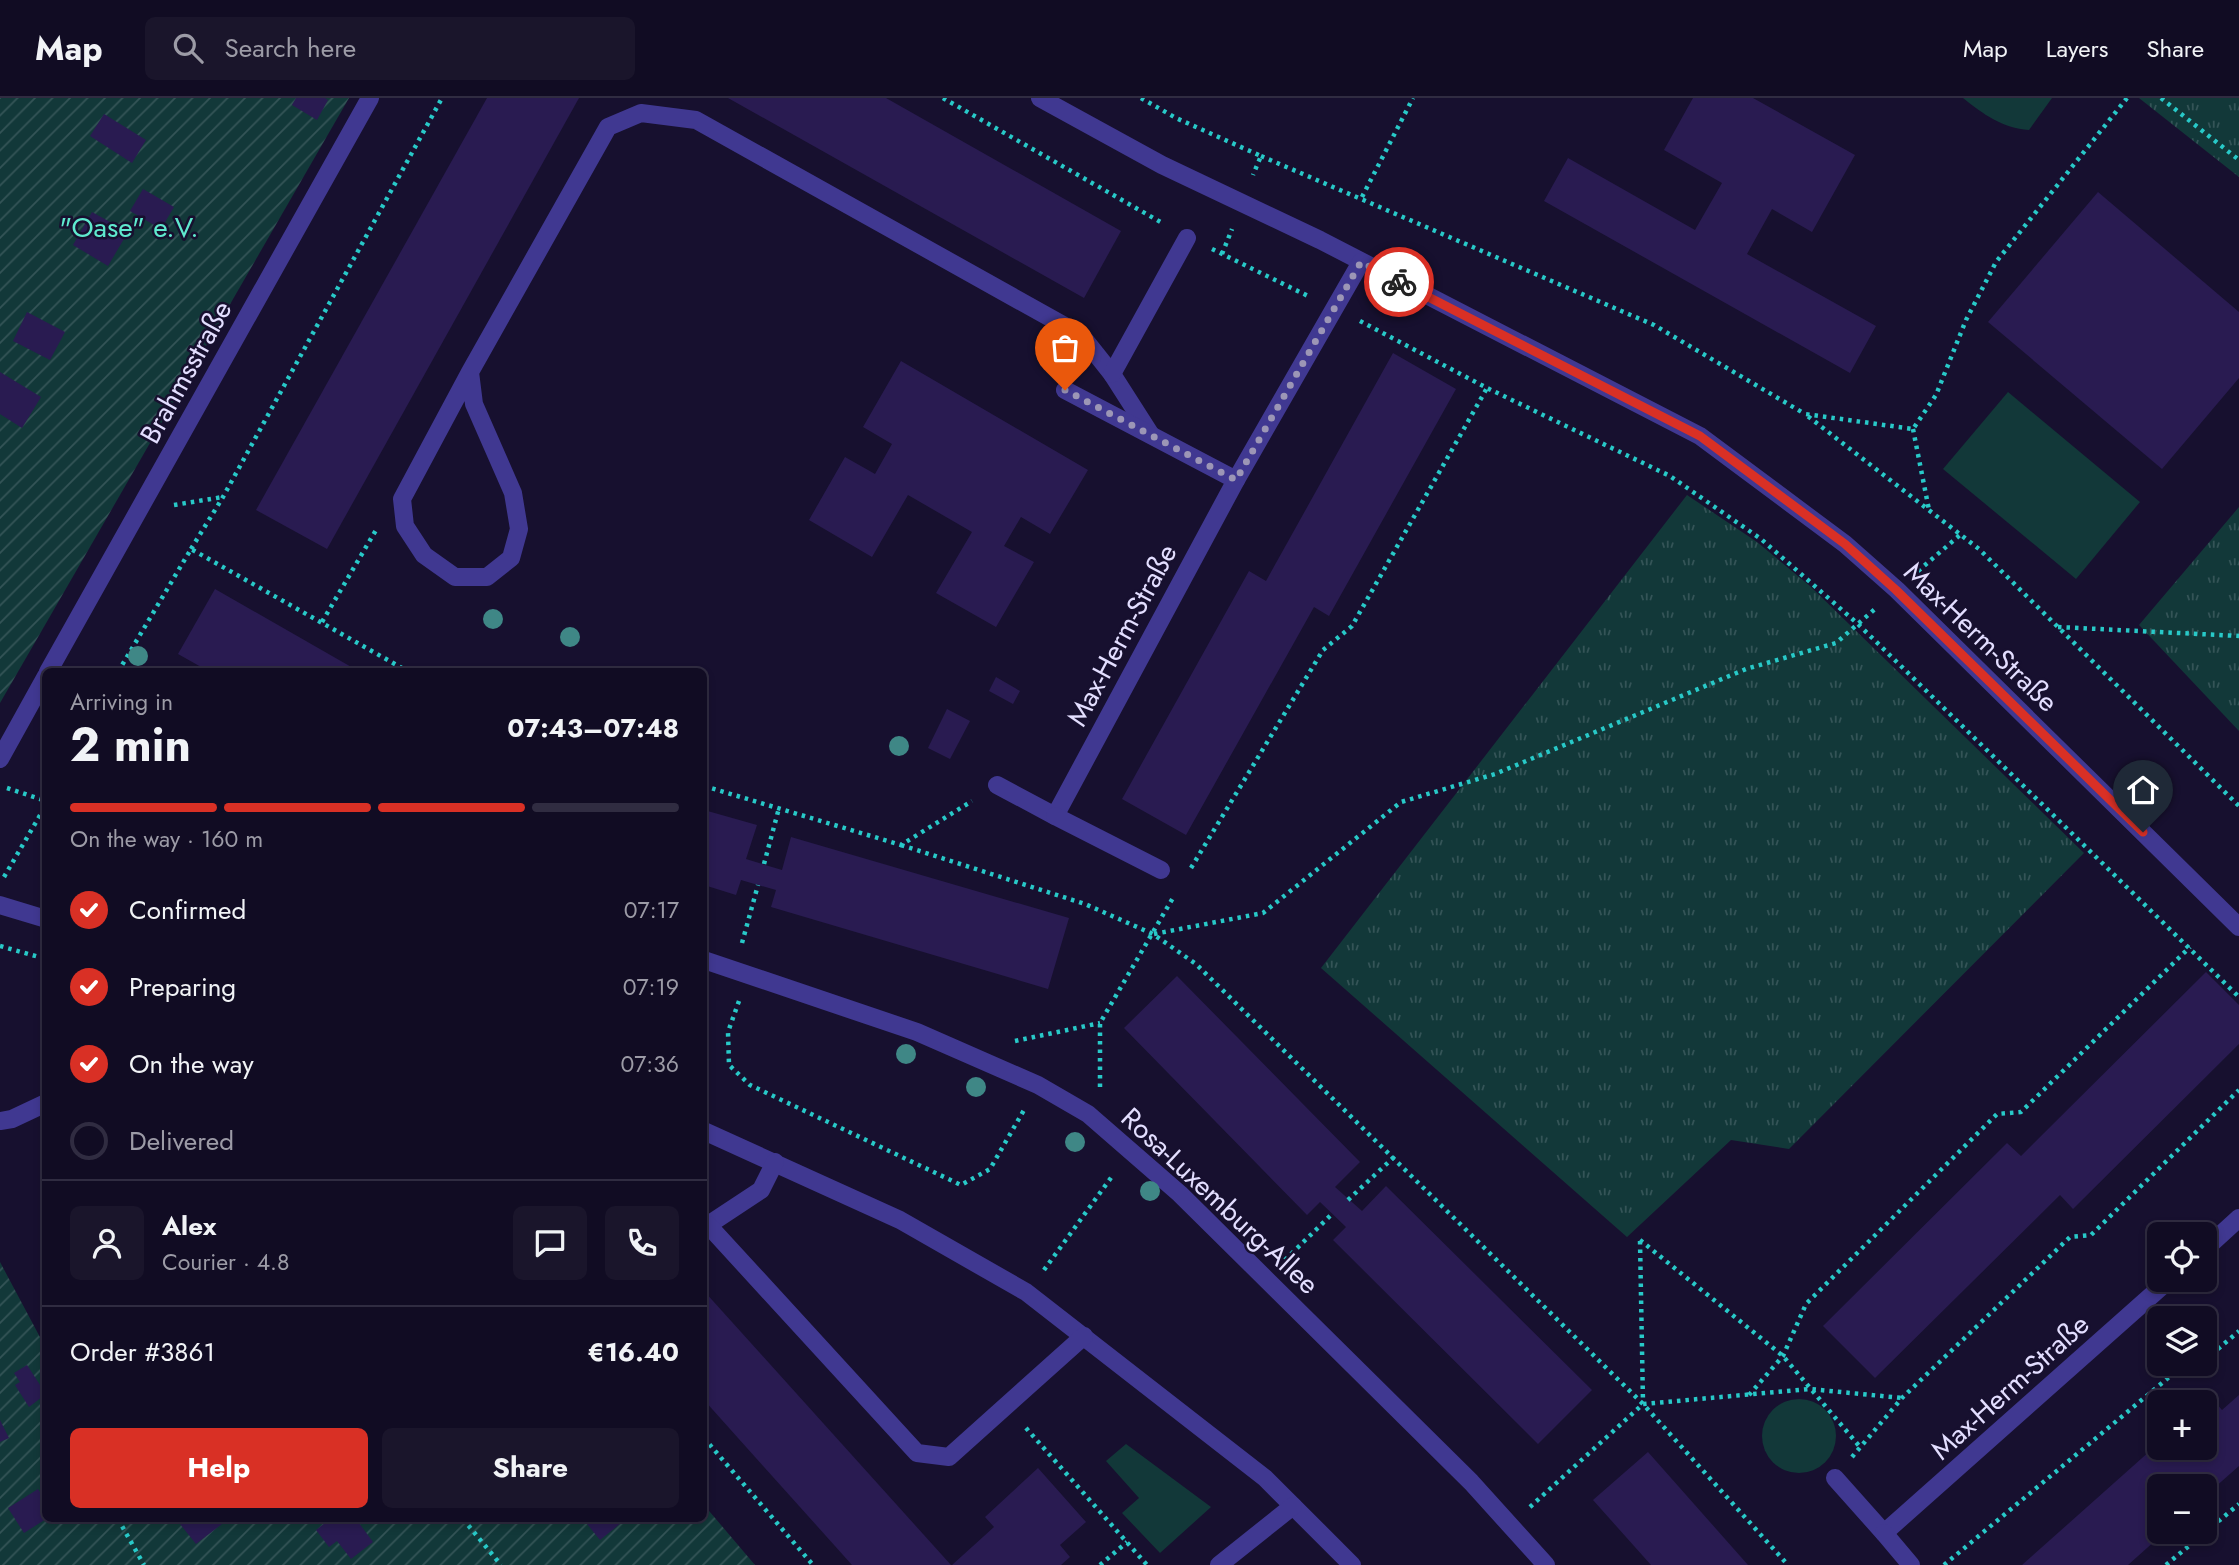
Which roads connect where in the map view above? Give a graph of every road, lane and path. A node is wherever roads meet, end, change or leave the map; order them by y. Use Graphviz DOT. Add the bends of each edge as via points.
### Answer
graph roads {
  1 [pos="370,98"];
  2 [pos="442,98"];
  3 [pos="943,98"];
  4 [pos="1040,98"];
  5 [pos="1413,98"];
  6 [pos="2127,98"];
  7 [pos="2161,98"];
  8 [pos="1261,156"];
  9 [pos="2239,160"];
  10 [pos="1362,197"];
  11 [pos="1188,238"];
  12 [pos="1361,262"];
  13 [pos="1336,309"];
  14 [pos="470,372"];
  15 [pos="1112,374"];
  16 [pos="1487,388"];
  17 [pos="1065,390"];
  18 [pos="1805,414"];
  19 [pos="1913,429"];
  20 [pos="1151,435"];
  21 [pos="1236,480"];
  22 [pos="223,497"];
  23 [pos="402,499"];
  24 [pos="139,511"];
  25 [pos="1929,511"];
  26 [pos="191,549"];
  27 [pos="322,622"];
  28 [pos="1858,624"];
  29 [pos="2057,627"];
  30 [pos="2239,636"];
  31 [pos="52,668"];
  32 [pos="120,668"];
  33 [pos="402,668"];
  34 [pos="42,685"];
  35 [pos="0,759"];
  36 [pos="997,785"];
  37 [pos="0,786"];
  38 [pos="707,787"];
  39 [pos="42,802"];
  40 [pos="2239,806"];
  41 [pos="779,808"];
  42 [pos="42,810"];
  43 [pos="1055,816"];
  44 [pos="901,845"];
  45 [pos="764,864"];
  46 [pos="1161,870"];
  47 [pos="1183,880"];
  48 [pos="0,885"];
  49 [pos="758,885"];
  50 [pos="0,905"];
  51 [pos="42,918"];
  52 [pos="2239,927"];
  53 [pos="1153,934"];
  54 [pos="0,946"];
  55 [pos="2190,947"];
  56 [pos="42,958"];
  57 [pos="707,961"];
  58 [pos="748,976"];
  59 [pos="2239,996"];
  60 [pos="1100,1023"];
  61 [pos="1007,1043"];
  62 [pos="1038,1085"];
  63 [pos="1100,1088"];
  64 [pos="2239,1090"];
  65 [pos="42,1105"];
  66 [pos="0,1121"];
  67 [pos="707,1132"];
  68 [pos="1131,1149"];
  69 [pos="1394,1157"];
  70 [pos="775,1162"];
  71 [pos="1348,1200"];
  72 [pos="1332,1214"];
  73 [pos="2239,1219"];
  74 [pos="707,1223"];
  75 [pos="707,1225"];
  76 [pos="2217,1238"];
  77 [pos="1294,1251"];
  78 [pos="1026,1292"];
  79 [pos="2155,1292"];
  80 [pos="2239,1331"];
  81 [pos="1084,1336"];
  82 [pos="2217,1350"];
  83 [pos="1783,1356"];
  84 [pos="2170,1376"];
  85 [pos="1811,1389"];
  86 [pos="1749,1395"];
  87 [pos="1902,1398"];
  88 [pos="1643,1404"];
  89 [pos="1007,1406"];
  90 [pos="707,1441"];
  91 [pos="1860,1447"];
  92 [pos="1835,1478"];
  93 [pos="2239,1504"];
  94 [pos="1293,1506"];
  95 [pos="1529,1507"];
  96 [pos="120,1522"];
  97 [pos="465,1522"];
  98 [pos="1884,1533"];
  99 [pos="1127,1542"];
  100 [pos="1226,1563"];
  101 [pos="144,1565"];
  102 [pos="501,1565"];
  103 [pos="813,1565"];
  104 [pos="1100,1565"];
  105 [pos="1147,1565"];
  106 [pos="1352,1565"];
  107 [pos="1546,1565"];
  108 [pos="1788,1565"];
  109 [pos="1911,1565"];
  110 [pos="1944,1565"];
  111 [pos="2166,1565"];
  1 -- 24 [label="street, Brahmsstraße"];
  2 -- 22 [label="path"];
  3 -- 11 [label="path"];
  4 -- 12 [label="street, Max-Herm-Straße" via="1162,165"];
  5 -- 10 [label="path"];
  6 -- 19 [label="path" via="1996,262 1936,395"];
  7 -- 9 [label="path"];
  8 -- 10 [label="path"];
  10 -- 18 [label="path" via="1654,325"];
  11 -- 13 [label="path"];
  11 -- 15 [label="street"];
  12 -- 13 [label="street, Max-Herm-Straße"];
  12 -- 52 [label="street, Max-Herm-Straße" via="1700,436 1834,536 1896,590"];
  13 -- 16 [label="path"];
  13 -- 21 [label="street, Max-Herm-Straße"];
  14 -- 15 [label="street" via="608,127 641,113 696,120 1082,335"];
  14 -- 23 [label="street"];
  14 -- 23 [label="street" via="474,404 513,493 519,529 510,558 487,577 455,577 424,555 405,526"];
  15 -- 20 [label="street"];
  16 -- 28 [label="path" via="1670,476 1761,539"];
  16 -- 47 [label="path" via="1352,626 1323,650"];
  17 -- 20 [label="street"];
  18 -- 19 [label="path"];
  18 -- 25 [label="path"];
  19 -- 25 [label="path"];
  20 -- 21 [label="street"];
  21 -- 43 [label="street, Max-Herm-Straße"];
  22 -- 24 [label="path"];
  22 -- 26 [label="path"];
  23 -- 27 [label="path" via="368,540"];
  24 -- 31 [label="street, Brahmsstraße"];
  25 -- 29 [label="path" via="1979,549"];
  26 -- 27 [label="path"];
  26 -- 32 [label="path"];
  27 -- 33 [label="path"];
  28 -- 53 [label="path" via="1836,643 1746,669 1495,774 1401,802 1264,913"];
  28 -- 55 [label="path"];
  29 -- 30 [label="path"];
  29 -- 40 [label="path"];
  34 -- 35 [label="street, Brahmsstraße"];
  36 -- 43 [label="street"];
  36 -- 44 [label="path"];
  37 -- 39 [label="path"];
  38 -- 41 [label="path"];
  41 -- 44 [label="path"];
  41 -- 45 [label="path"];
  42 -- 48 [label="path"];
  43 -- 46 [label="street"];
  44 -- 53 [label="path" via="1085,904"];
  46 -- 47 [label="path"];
  47 -- 53 [label="path"];
  49 -- 58 [label="path" via="740,950"];
  50 -- 51 [label="street"];
  53 -- 60 [label="path"];
  53 -- 69 [label="path" via="1196,964"];
  54 -- 56 [label="path"];
  55 -- 59 [label="path"];
  55 -- 83 [label="path" via="2021,1112 1997,1114 1806,1304"];
  57 -- 58 [label="street, Rosa-Luxemburg-Allee"];
  58 -- 62 [label="street, Rosa-Luxemburg-Allee" via="917,1032"];
  58 -- 62 [label="path" via="728,1032 729,1065 750,1085 961,1185 990,1169"];
  60 -- 61 [label="path"];
  60 -- 63 [label="path"];
  62 -- 68 [label="street, Rosa-Luxemburg-Allee" via="1087,1114"];
  64 -- 87 [label="path" via="2091,1235 2070,1237"];
  65 -- 66 [label="street"];
  67 -- 70 [label="street"];
  68 -- 78 [label="path"];
  68 -- 107 [label="street, Rosa-Luxemburg-Allee" via="1471,1482"];
  69 -- 71 [label="path"];
  69 -- 88 [label="path"];
  70 -- 74 [label="street" via="761,1190"];
  70 -- 78 [label="street" via="900,1220"];
  72 -- 77 [label="path"];
  73 -- 76 [label="street"];
  75 -- 89 [label="street" via="917,1453 949,1457"];
  78 -- 81 [label="street"];
  79 -- 98 [label="street, Max-Herm-Straße"];
  80 -- 82 [label="path"];
  81 -- 89 [label="street"];
  81 -- 94 [label="street" via="1265,1478"];
  83 -- 85 [label="path"];
  83 -- 86 [label="path"];
  83 -- 88 [label="path" via="1640,1240"];
  84 -- 110 [label="path"];
  85 -- 86 [label="path"];
  85 -- 87 [label="path"];
  85 -- 91 [label="path"];
  86 -- 88 [label="path"];
  87 -- 91 [label="path"];
  88 -- 95 [label="path"];
  88 -- 108 [label="path"];
  89 -- 99 [label="path"];
  90 -- 103 [label="path"];
  91 -- 92 [label="path"];
  92 -- 98 [label="street"];
  93 -- 111 [label="path"];
  94 -- 100 [label="street"];
  94 -- 106 [label="street"];
  96 -- 101 [label="path"];
  97 -- 102 [label="path"];
  98 -- 109 [label="street"];
  99 -- 104 [label="path"];
  99 -- 105 [label="path"];
}
